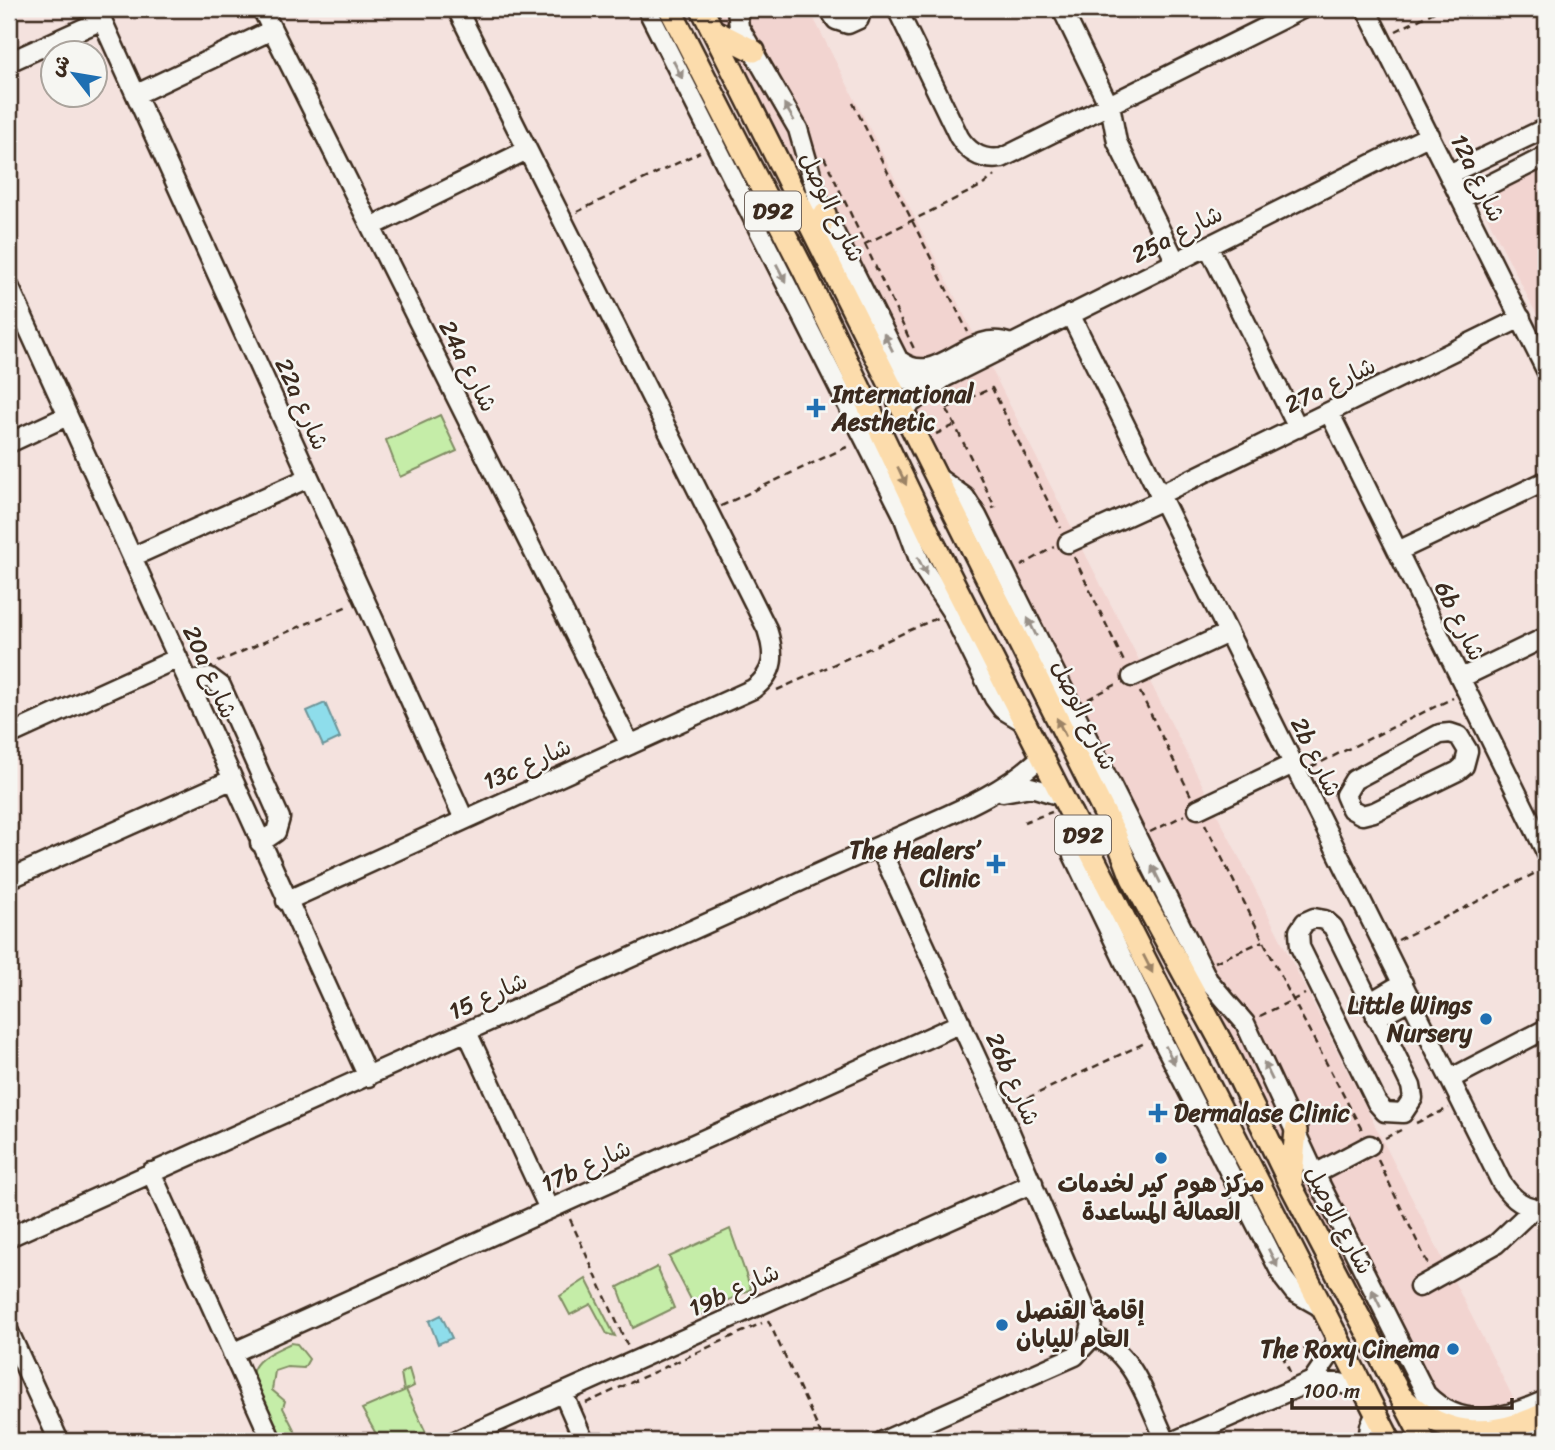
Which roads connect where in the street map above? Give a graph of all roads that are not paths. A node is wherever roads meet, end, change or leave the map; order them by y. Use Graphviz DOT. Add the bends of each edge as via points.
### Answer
graph roads {
  1 [pos="262,9"];
  2 [pos="457,9"];
  3 [pos="648,9"];
  4 [pos="670,9"];
  5 [pos="702,9"];
  6 [pos="737,9"];
  7 [pos="829,9"];
  8 [pos="862,9"];
  9 [pos="897,9"];
  10 [pos="1062,9"];
  11 [pos="1302,9"];
  12 [pos="1366,9"];
  13 [pos="99,14"];
  14 [pos="272,30"];
  15 [pos="713,30"];
  16 [pos="754,51"];
  17 [pos="9,62"];
  18 [pos="137,94"];
  19 [pos="1108,104"];
  20 [pos="1546,128"];
  21 [pos="1430,135"];
  22 [pos="527,150"];
  23 [pos="1546,156"];
  24 [pos="1449,174"];
  25 [pos="1461,199"];
  26 [pos="825,214"];
  27 [pos="371,227"];
  28 [pos="817,237"];
  29 [pos="1208,246"];
  30 [pos="1177,262"];
  31 [pos="805,273"];
  32 [pos="9,286"];
  33 [pos="1070,314"];
  34 [pos="1521,318"];
  35 [pos="1010,344"];
  36 [pos="880,366"];
  37 [pos="1546,370"];
  38 [pos="942,385"];
  39 [pos="902,410"];
  40 [pos="1329,412"];
  41 [pos="67,416"];
  42 [pos="1298,428"];
  43 [pos="9,443"];
  44 [pos="937,477"];
  45 [pos="308,478"];
  46 [pos="1546,481"];
  47 [pos="1161,497"];
  48 [pos="1068,543"];
  49 [pos="1398,551"];
  50 [pos="132,557"];
  51 [pos="1228,633"];
  52 [pos="1546,637"];
  53 [pos="178,658"];
  54 [pos="1132,677"];
  55 [pos="1461,678"];
  56 [pos="197,680"];
  57 [pos="1027,724"];
  58 [pos="1488,734"];
  59 [pos="9,735"];
  60 [pos="1465,744"];
  61 [pos="630,745"];
  62 [pos="1042,756"];
  63 [pos="1293,764"];
  64 [pos="231,780"];
  65 [pos="985,796"];
  66 [pos="1347,804"];
  67 [pos="1068,805"];
  68 [pos="1198,809"];
  69 [pos="1319,817"];
  70 [pos="464,819"];
  71 [pos="260,843"];
  72 [pos="879,846"];
  73 [pos="1546,852"];
  74 [pos="1132,878"];
  75 [pos="9,879"];
  76 [pos="286,901"];
  77 [pos="1407,991"];
  78 [pos="1373,1011"];
  79 [pos="961,1023"];
  80 [pos="1546,1029"];
  81 [pos="467,1032"];
  82 [pos="368,1077"];
  83 [pos="1450,1079"];
  84 [pos="1296,1130"];
  85 [pos="1370,1144"];
  86 [pos="150,1172"];
  87 [pos="1315,1174"];
  88 [pos="1032,1183"];
  89 [pos="1291,1186"];
  90 [pos="556,1206"];
  91 [pos="1540,1208"];
  92 [pos="9,1237"];
  93 [pos="1419,1287"];
  94 [pos="1324,1309"];
  95 [pos="9,1332"];
  96 [pos="1338,1334"];
  97 [pos="1091,1335"];
  98 [pos="232,1353"];
  99 [pos="1312,1381"];
  100 [pos="1366,1391"];
  101 [pos="1396,1391"];
  102 [pos="563,1393"];
  103 [pos="1546,1400"];
  104 [pos="1376,1413"];
  105 [pos="1546,1413"];
  106 [pos="1546,1425"];
  107 [pos="1182,1439"];
  108 [pos="59,1441"];
  109 [pos="272,1441"];
  110 [pos="455,1441"];
  111 [pos="584,1441"];
  112 [pos="883,1441"];
  113 [pos="1368,1441"];
  114 [pos="1390,1441"];
  115 [pos="1424,1441"];
  116 [pos="1516,1441"];
  1 -- 14 [label="street, 24a شارع"];
  2 -- 22 [label="street"];
  3 -- 57 [label="street, one-way" via="901,513 921,565 951,611 998,704"];
  4 -- 31 [label="main road, D92"];
  5 -- 15 [label="main road, شارع الوصل / D92"];
  6 -- 16 [label="street" via="739,27"];
  7 -- 8 [label="street" via="836,20 848,24 859,19"];
  9 -- 19 [label="street" via="959,137 984,158 1011,154"];
  10 -- 19 [label="street"];
  11 -- 19 [label="street"];
  12 -- 21 [label="street, 12a شارع"];
  13 -- 17 [label="street"];
  13 -- 18 [label="street, 22a شارع"];
  14 -- 18 [label="street"];
  14 -- 27 [label="street, 24a شارع"];
  15 -- 16 [label="main road"];
  15 -- 28 [label="main road, شارع الوصل / D92"];
  26 -- 16 [label="street, one-way" via="798,128"];
  18 -- 45 [label="street, 22a شارع"];
  19 -- 30 [label="street" via="1117,142"];
  20 -- 24 [label="street"];
  21 -- 24 [label="street, 12a شارع"];
  21 -- 29 [label="street, 25a شارع"];
  22 -- 27 [label="street"];
  22 -- 61 [label="street, 13c شارع" via="767,629 774,658 764,681 753,689"];
  23 -- 25 [label="street"];
  24 -- 25 [label="street, 12a شارع"];
  25 -- 34 [label="street, 12a شارع"];
  26 -- 28 [label="main road"];
  35 -- 26 [label="street, one-way" via="993,339 930,368 913,368 898,359"];
  27 -- 61 [label="street, 24a شارع"];
  28 -- 36 [label="main road, شارع الوصل / D92"];
  29 -- 30 [label="street, 25a شارع"];
  29 -- 42 [label="street"];
  30 -- 33 [label="street, 25a شارع"];
  31 -- 39 [label="main road" via="828,297 881,401"];
  31 -- 57 [label="main road, D92, one-way" via="936,548"];
  32 -- 41 [label="street, 20a شارع"];
  33 -- 35 [label="street, 25a شارع"];
  33 -- 47 [label="street, 2b شارع"];
  34 -- 37 [label="street, 12a شارع"];
  34 -- 40 [label="street, 27a شارع"];
  35 -- 38 [label="street, 25a شارع"];
  36 -- 38 [label="street, 25a شارع" via="910,381"];
  36 -- 39 [label="main road, شارع الوصل / D92"];
  38 -- 39 [label="street, 25a شارع"];
  39 -- 44 [label="main road, شارع الوصل / D92"];
  40 -- 42 [label="street, 27a شارع"];
  40 -- 49 [label="street, 6b شارع"];
  41 -- 43 [label="street"];
  41 -- 50 [label="street, 20a شارع"];
  42 -- 47 [label="street, 27a شارع"];
  74 -- 44 [label="main road, شارع الوصل / D92, one-way" via="1115,834"];
  84 -- 44 [label="street, one-way" via="1245,1023 1202,968 977,516 965,498"];
  45 -- 50 [label="street"];
  45 -- 70 [label="street, 22a شارع"];
  46 -- 49 [label="street"];
  47 -- 48 [label="street, 27a شارع"];
  47 -- 51 [label="street, 2b شارع"];
  49 -- 55 [label="street, 6b شارع"];
  50 -- 53 [label="street, 20a شارع"];
  51 -- 54 [label="street"];
  51 -- 63 [label="street, 2b شارع"];
  52 -- 55 [label="street"];
  53 -- 56 [label="street, 20a شارع"];
  53 -- 59 [label="street"];
  55 -- 58 [label="street, 6b شارع"];
  56 -- 64 [label="street, 20a شارع"];
  56 -- 71 [label="street" via="214,679 221,686 280,818 276,832"];
  57 -- 62 [label="main road, D92"];
  58 -- 60 [label="street"];
  58 -- 73 [label="street, 6b شارع"];
  60 -- 66 [label="street" via="1459,736 1440,734 1354,780 1348,786"];
  60 -- 66 [label="street" via="1467,759 1458,771 1368,815 1356,813"];
  61 -- 70 [label="street, 13c شارع"];
  62 -- 65 [label="street, شارع 15" via="1023,774"];
  62 -- 67 [label="main road, D92"];
  62 -- 74 [label="main road" via="1059,760 1069,769 1113,853"];
  63 -- 68 [label="street"];
  63 -- 69 [label="street, 2b شارع"];
  64 -- 71 [label="street, 20a شارع"];
  64 -- 75 [label="street"];
  65 -- 67 [label="street, شارع 15" via="1031,787"];
  65 -- 72 [label="street, شارع 15"];
  66 -- 69 [label="street"];
  67 -- 94 [label="main road, D92, one-way"];
  67 -- 94 [label="street, one-way" via="1073,855 1160,1035 1284,1279 1294,1292"];
  69 -- 77 [label="street, 2b شارع"];
  70 -- 76 [label="street, 13c شارع"];
  71 -- 76 [label="street, 20a شارع"];
  72 -- 79 [label="street, 26b شارع"];
  72 -- 81 [label="street, شارع 15"];
  74 -- 89 [label="main road, شارع الوصل / D92" via="1226,1051"];
  76 -- 82 [label="street, 20a شارع"];
  77 -- 78 [label="street"];
  77 -- 83 [label="street, 2b شارع"];
  78 -- 78 [label="street" via="1413,1092 1408,1109 1397,1115 1385,1112 1377,1103 1320,987 1298,937 1304,922 1314,918 1333,927"];
  79 -- 88 [label="street, 26b شارع"];
  79 -- 90 [label="street, 17b شارع"];
  80 -- 83 [label="street"];
  81 -- 82 [label="street, شارع 15"];
  81 -- 90 [label="street"];
  82 -- 86 [label="street, شارع 15"];
  83 -- 91 [label="street, 2b شارع" via="1501,1182 1515,1199"];
  84 -- 87 [label="street"];
  84 -- 89 [label="main road"];
  85 -- 87 [label="street"];
  86 -- 92 [label="street, شارع 15"];
  86 -- 98 [label="street"];
  103 -- 87 [label="street, one-way" via="1516,1413 1475,1420 1436,1405 1419,1384"];
  88 -- 97 [label="street, 26b شارع" via="1090,1314"];
  88 -- 102 [label="street, 19b شارع" via="765,1312"];
  89 -- 101 [label="main road, شارع الوصل / D92"];
  90 -- 98 [label="street, 17b شارع"];
  91 -- 93 [label="street" via="1496,1244"];
  94 -- 96 [label="main road, D92"];
  95 -- 108 [label="street"];
  96 -- 99 [label="street"];
  96 -- 100 [label="main road, D92"];
  97 -- 107 [label="street" via="1128,1361"];
  97 -- 112 [label="street" via="1074,1356"];
  98 -- 109 [label="street"];
  99 -- 100 [label="street"];
  99 -- 107 [label="street"];
  100 -- 104 [label="main road, D92"];
  101 -- 105 [label="main road" via="1432,1418 1468,1431 1507,1429"];
  101 -- 115 [label="main road, شارع الوصل / D92"];
  102 -- 110 [label="street, 19b شارع"];
  102 -- 111 [label="street"];
  104 -- 113 [label="street"];
  104 -- 114 [label="main road, D92"];
  106 -- 116 [label="street"];
}
